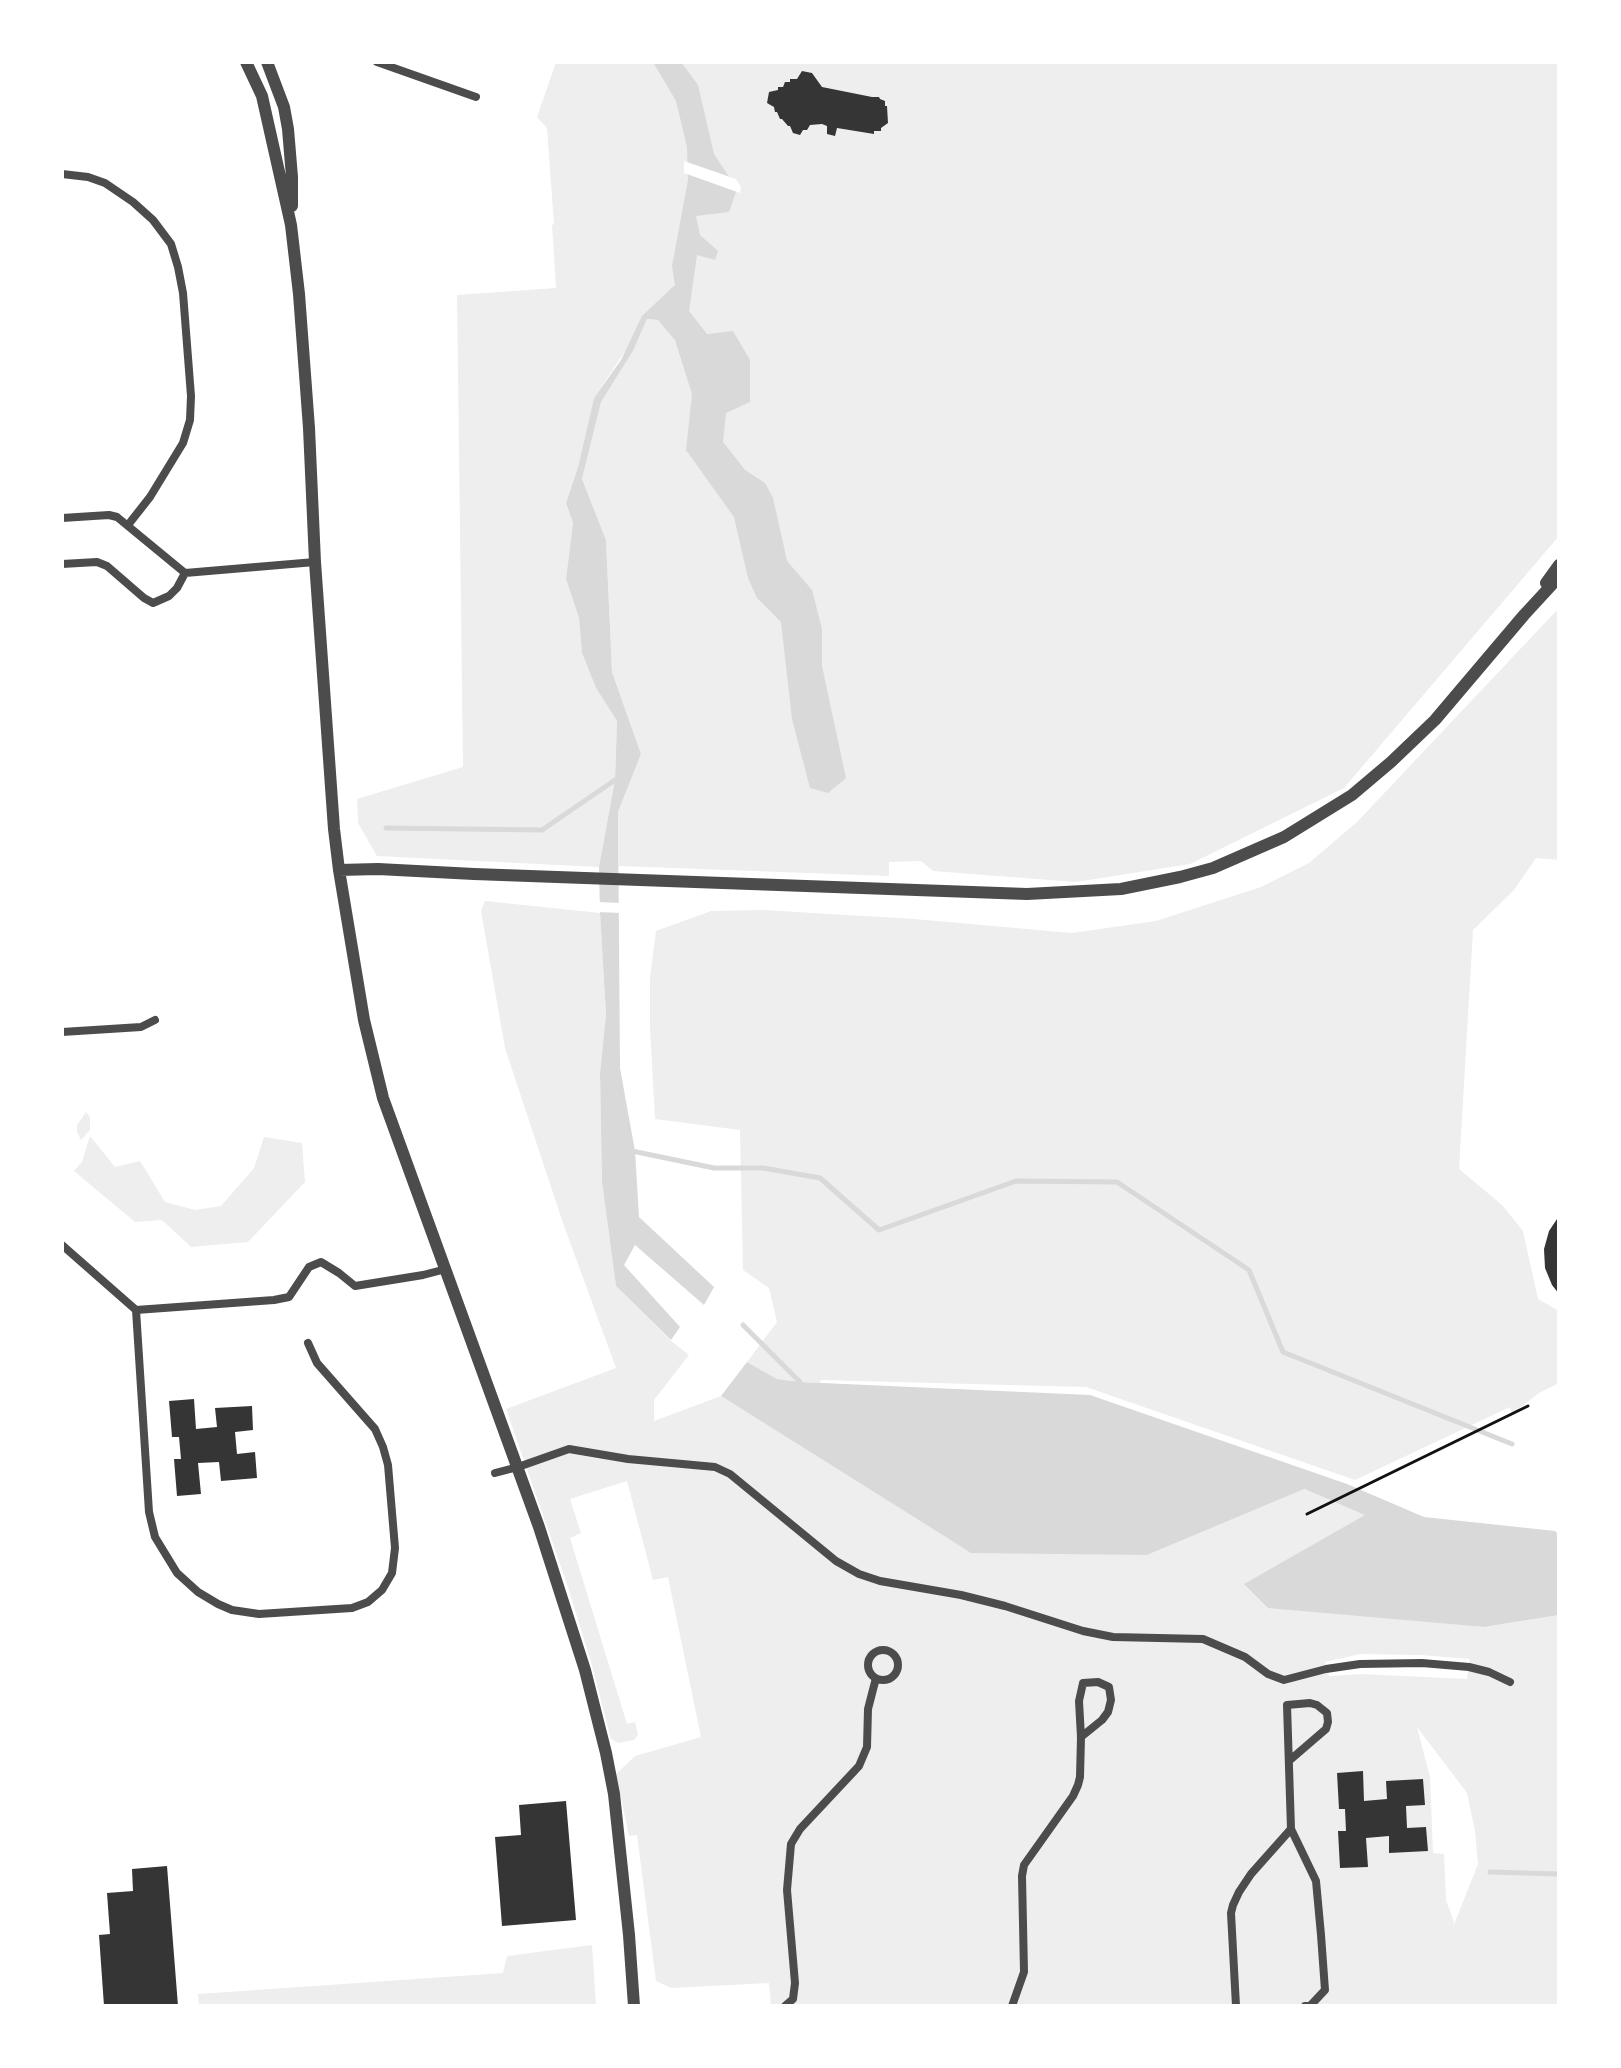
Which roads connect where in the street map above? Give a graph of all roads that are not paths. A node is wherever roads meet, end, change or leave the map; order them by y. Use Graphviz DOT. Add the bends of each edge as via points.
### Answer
graph roads {
  1 [pos="267,62"];
  2 [pos="377,62"];
  3 [pos="248,64"];
  4 [pos="476,97"];
  5 [pos="62,174"];
  6 [pos="291,225"];
  7 [pos="62,518"];
  8 [pos="128,525"];
  9 [pos="315,562"];
  10 [pos="62,564"];
  11 [pos="1559,565"];
  12 [pos="185,573"];
  13 [pos="1559,577"];
  14 [pos="1524,615"];
  15 [pos="339,870"];
  16 [pos="155,1020"];
  17 [pos="62,1032"];
  18 [pos="62,1245"];
  19 [pos="446,1269"];
  20 [pos="136,1310"];
  21 [pos="308,1343"];
  22 [pos="518,1467"];
  23 [pos="495,1473"];
  24 [pos="876,1678"];
  25 [pos="1510,1682"];
  26 [pos="1081,1737"];
  27 [pos="1290,1760"];
  28 [pos="1291,1829"];
  29 [pos="634,2006"];
  30 [pos="785,2006"];
  31 [pos="1012,2006"];
  32 [pos="1236,2006"];
  33 [pos="1305,2006"];
  1 -- 6 [label="street" via="288,129"];
  2 -- 4 [label="street"];
  3 -- 6 [label="street" via="262,96"];
  5 -- 8 [label="street" via="105,183 133,202 171,244 178,267 190,420 183,443"];
  6 -- 9 [label="street"];
  7 -- 8 [label="street" via="109,515"];
  8 -- 12 [label="street"];
  9 -- 12 [label="street"];
  9 -- 15 [label="street"];
  10 -- 12 [label="street" via="107,566 153,603 169,596"];
  11 -- 14 [label="street"];
  13 -- 14 [label="street"];
  14 -- 15 [label="street" via="1435,720 1352,795 1284,837 1180,877 1121,889 1027,894"];
  15 -- 19 [label="street" via="370,1051"];
  16 -- 17 [label="street" via="141,1027"];
  18 -- 20 [label="street"];
  19 -- 20 [label="street" via="355,1286 321,1262 309,1267 289,1297"];
  19 -- 22 [label="street"];
  20 -- 21 [label="street" via="155,1537 177,1573 198,1592 246,1613 352,1608 382,1590 392,1573 395,1548 383,1447 375,1429 317,1363"];
  22 -- 23 [label="street"];
  22 -- 25 [label="street" via="569,1449 715,1467 859,1574 961,1595 1113,1637 1203,1639 1284,1680 1360,1664 1422,1663 1469,1667"];
  22 -- 29 [label="street" via="567,1610 606,1753 622,1858"];
  24 -- 30 [label="street" via="867,1747 859,1766 791,1844 787,1890 795,1983 793,1999"];
  26 -- 26 [label="street" via="1108,1712 1109,1687 1098,1682 1083,1683"];
  26 -- 31 [label="street" via="1078,1785 1024,1865 1024,1972"];
  27 -- 27 [label="street" via="1326,1729 1327,1713 1317,1705 1287,1705"];
  27 -- 28 [label="street"];
  28 -- 32 [label="street" via="1251,1874 1233,1905"];
  28 -- 33 [label="street" via="1316,1881 1321,1935 1325,1990"];
}
